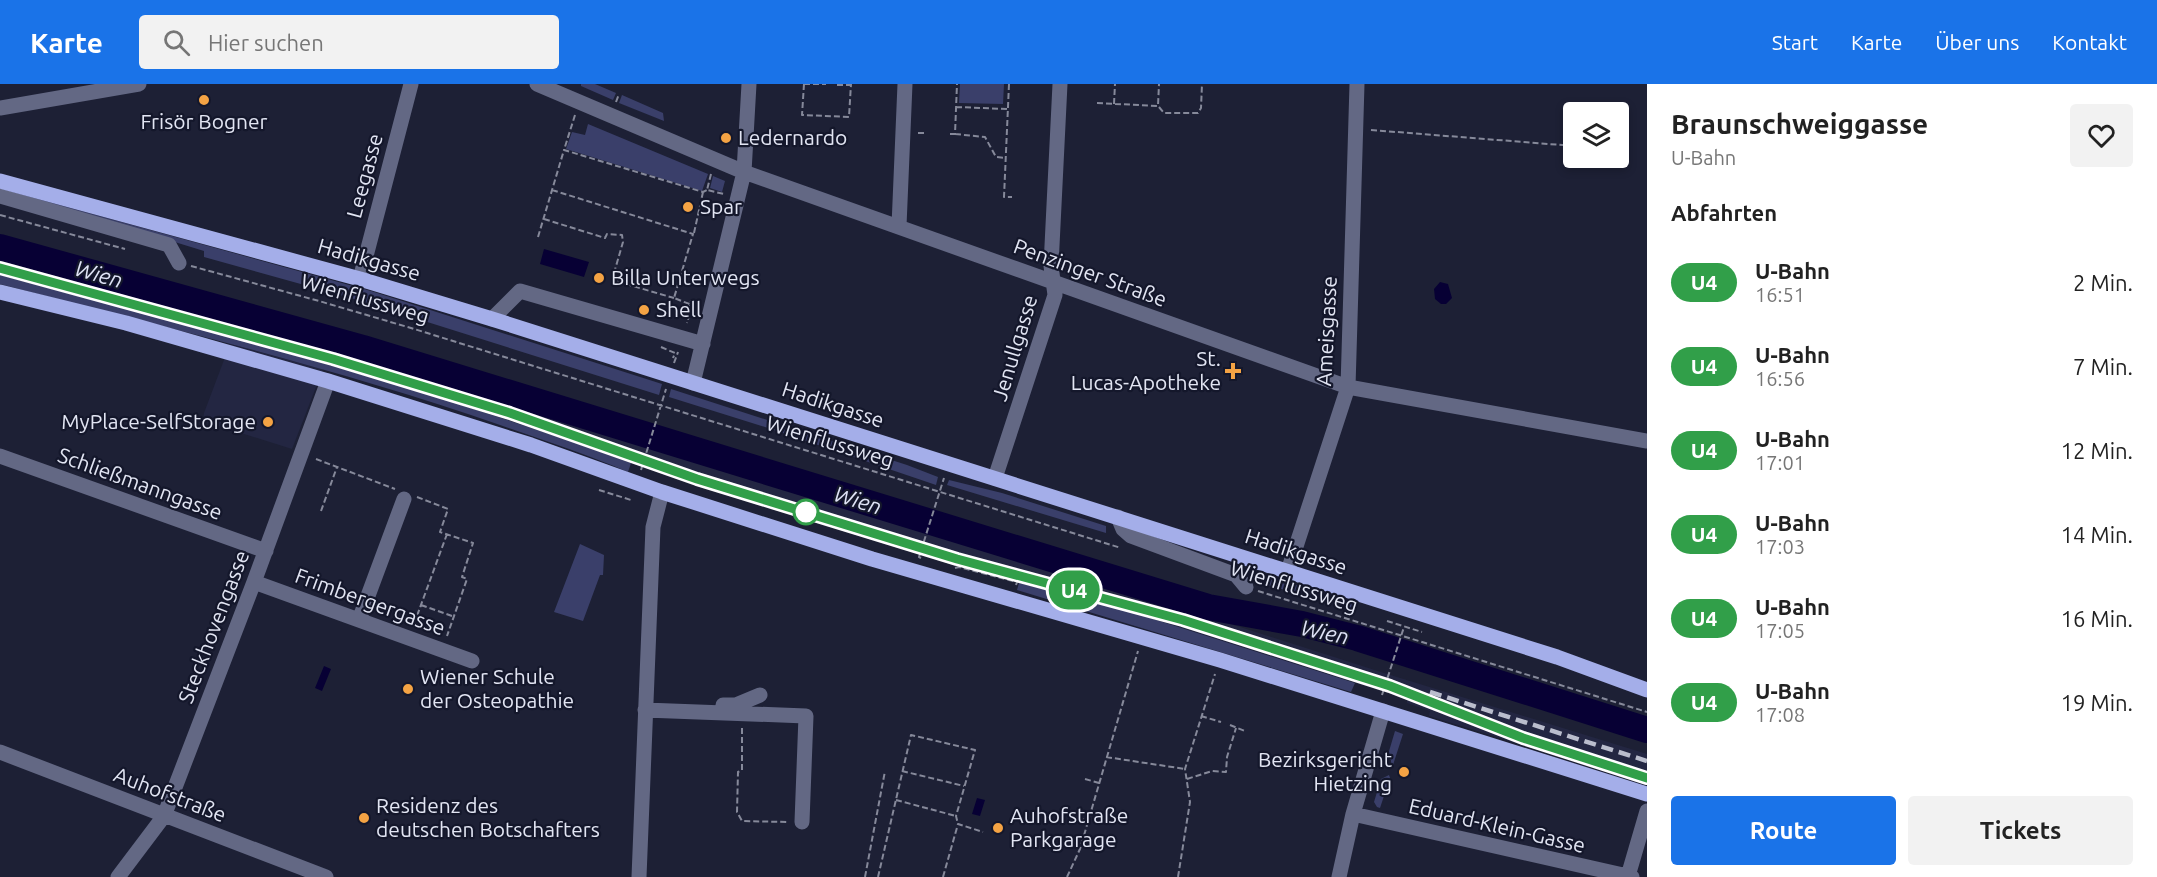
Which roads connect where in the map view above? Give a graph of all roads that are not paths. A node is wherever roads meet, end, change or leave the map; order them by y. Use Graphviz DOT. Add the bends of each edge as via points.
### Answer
graph roads {
  1 [pos="139,84"];
  2 [pos="411,84"];
  3 [pos="537,84"];
  4 [pos="749,84"];
  5 [pos="905,84"];
  6 [pos="1060,84"];
  7 [pos="1357,84"];
  8 [pos="0,108"];
  9 [pos="744,172"];
  10 [pos="0,181"];
  11 [pos="0,196"];
  12 [pos="899,226"];
  13 [pos="179,263"];
  14 [pos="360,279"];
  15 [pos="1053,283"];
  16 [pos="0,292"];
  17 [pos="492,319"];
  18 [pos="703,344"];
  19 [pos="328,381"];
  20 [pos="693,382"];
  21 [pos="1348,387"];
  22 [pos="1647,441"];
  23 [pos="0,456"];
  24 [pos="995,478"];
  25 [pos="662,492"];
  26 [pos="406,495"];
  27 [pos="1118,517"];
  28 [pos="266,551"];
  29 [pos="1288,571"];
  30 [pos="254,582"];
  31 [pos="1246,587"];
  32 [pos="359,620"];
  33 [pos="472,661"];
  34 [pos="1647,690"];
  35 [pos="760,695"];
  36 [pos="1383,703"];
  37 [pos="646,706"];
  38 [pos="0,752"];
  39 [pos="1647,794"];
  40 [pos="1647,811"];
  41 [pos="1353,814"];
  42 [pos="164,816"];
  43 [pos="802,822"];
  44 [pos="1574,871"];
  45 [pos="118,877"];
  46 [pos="326,877"];
  47 [pos="639,877"];
  48 [pos="1339,877"];
  49 [pos="1630,877"];
  1 -- 8 [label="street"];
  2 -- 14 [label="street, Leegasse"];
  3 -- 9 [label="street, Penzinger Straße"];
  4 -- 9 [label="street"];
  5 -- 12 [label="street"];
  6 -- 15 [label="street, Jenullgasse"];
  7 -- 21 [label="street, Ameisgasse"];
  9 -- 12 [label="street, Penzinger Straße"];
  9 -- 18 [label="street"];
  10 -- 14 [label="main road, Hadikgasse"];
  11 -- 13 [label="street" via="169,245"];
  12 -- 15 [label="street, Penzinger Straße"];
  14 -- 17 [label="main road, Hadikgasse"];
  15 -- 21 [label="street, Penzinger Straße"];
  15 -- 24 [label="street, Jenullgasse" via="1055,295"];
  16 -- 19 [label="main road" via="126,323"];
  17 -- 18 [label="street" via="520,291"];
  17 -- 20 [label="main road, Hadikgasse"];
  18 -- 20 [label="street"];
  19 -- 25 [label="main road" via="531,445"];
  19 -- 28 [label="street, Steckhovengasse"];
  20 -- 24 [label="main road, Hadikgasse"];
  21 -- 22 [label="street, Penzinger Straße"];
  21 -- 29 [label="street, Ameisgasse"];
  23 -- 28 [label="street, Schließmanngasse"];
  24 -- 27 [label="main road, Hadikgasse"];
  25 -- 36 [label="main road" via="872,559"];
  25 -- 37 [label="street" via="652,527"];
  26 -- 32 [label="street"];
  27 -- 29 [label="main road, Hadikgasse"];
  27 -- 31 [label="street" via="1131,536 1236,575"];
  28 -- 30 [label="street, Steckhovengasse"];
  29 -- 34 [label="main road, Hadikgasse" via="1557,657"];
  30 -- 32 [label="street, Frimbergergasse"];
  30 -- 42 [label="street, Steckhovengasse"];
  32 -- 33 [label="street, Frimbergergasse"];
  35 -- 37 [label="street" via="736,705"];
  36 -- 39 [label="main road"];
  36 -- 41 [label="street"];
  37 -- 43 [label="street" via="806,716"];
  37 -- 47 [label="street"];
  38 -- 42 [label="street, Auhofstraße"];
  40 -- 49 [label="street"];
  41 -- 44 [label="street, Eduard-Klein-Gasse"];
  41 -- 48 [label="street"];
  42 -- 45 [label="street, Steckhovengasse"];
  42 -- 46 [label="street, Auhofstraße"];
  44 -- 49 [label="street, Eduard-Klein-Gasse"];
}
